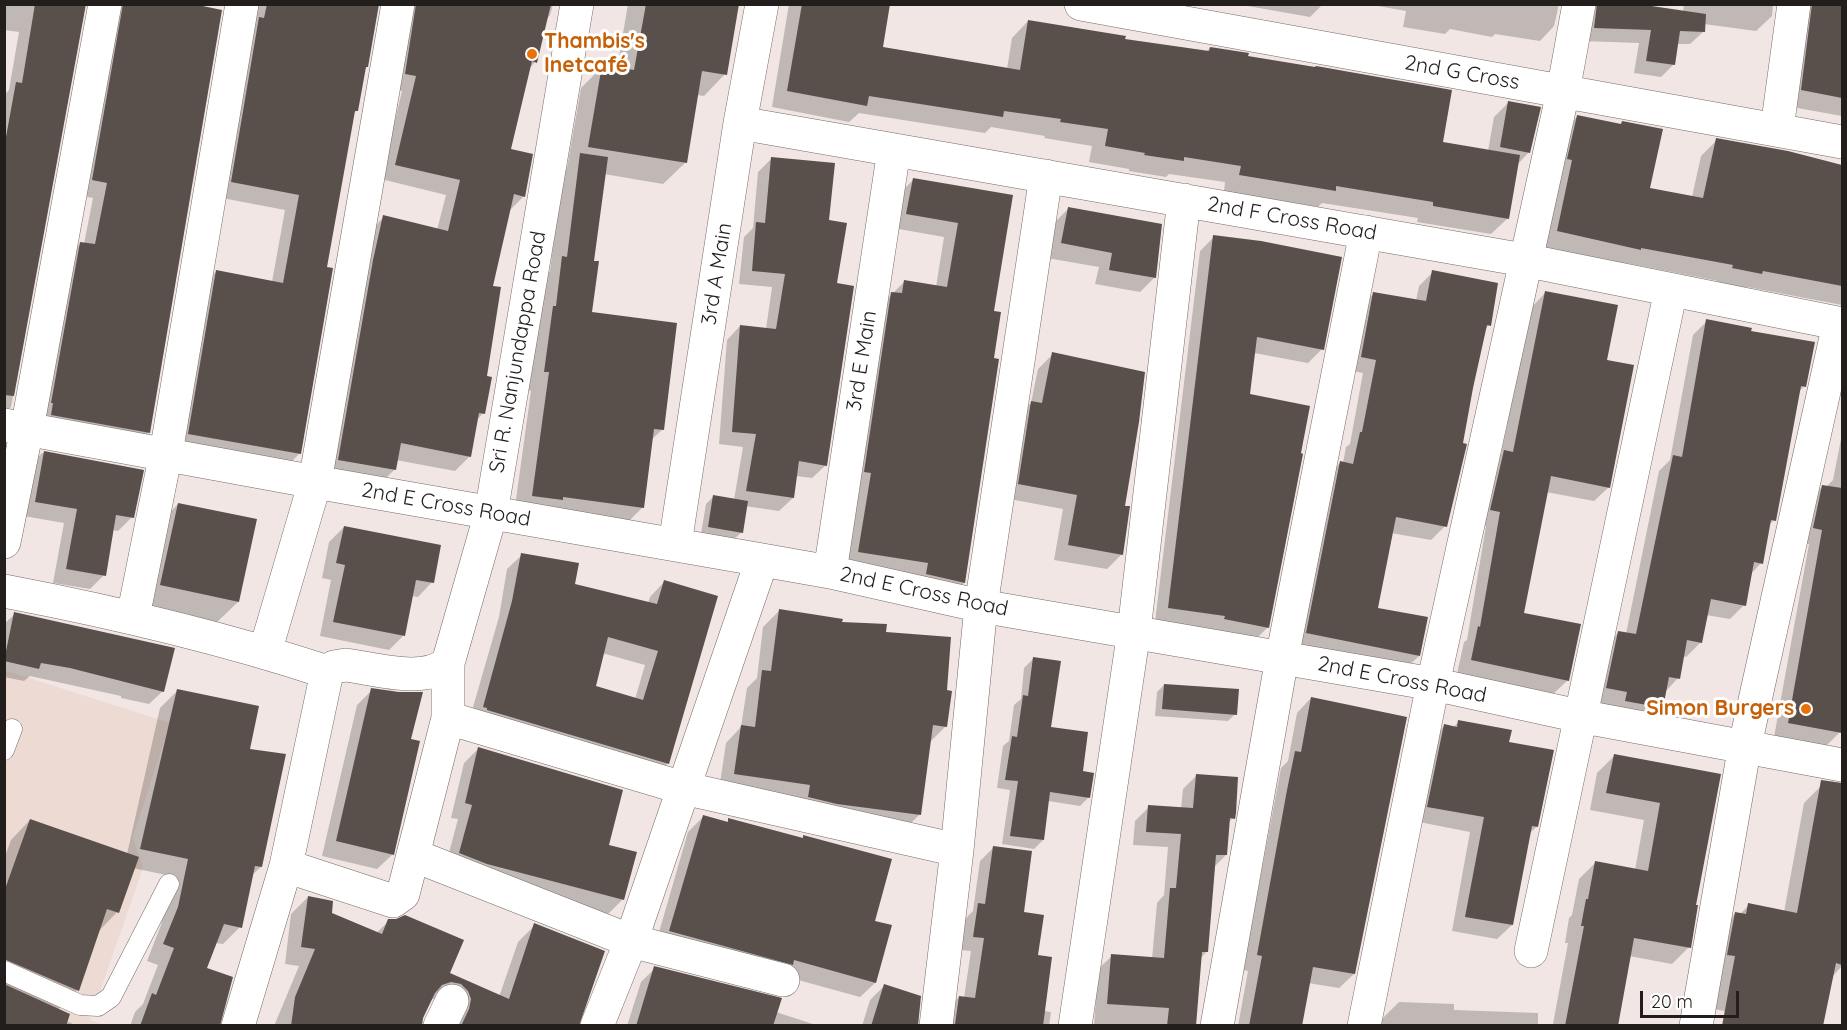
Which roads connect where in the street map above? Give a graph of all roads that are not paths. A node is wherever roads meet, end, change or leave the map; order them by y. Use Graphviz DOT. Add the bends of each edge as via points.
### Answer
graph roads {
  1 [pos="105,4"];
  2 [pos="242,4"];
  3 [pos="398,4"];
  4 [pos="577,4"];
  5 [pos="762,4"];
  6 [pos="1081,4"];
  7 [pos="1580,4"];
  8 [pos="1794,4"];
  9 [pos="1563,92"];
  10 [pos="740,123"];
  11 [pos="1777,129"];
  12 [pos="1842,142"];
  13 [pos="894,150"];
  14 [pos="1046,176"];
  15 [pos="1184,200"];
  16 [pos="1366,232"];
  17 [pos="1524,260"];
  18 [pos="1671,290"];
  19 [pos="1841,324"];
  20 [pos="16,427"];
  21 [pos="166,453"];
  22 [pos="315,482"];
  23 [pos="491,513"];
  24 [pos="4,542"];
  25 [pos="675,544"];
  26 [pos="762,560"];
  27 [pos="830,572"];
  28 [pos="4,591"];
  29 [pos="981,606"];
  30 [pos="133,617"];
  31 [pos="1134,631"];
  32 [pos="265,652"];
  33 [pos="1282,658"];
  34 [pos="448,663"];
  35 [pos="327,672"];
  36 [pos="1433,684"];
  37 [pos="1579,716"];
  38 [pos="448,718"];
  39 [pos="12,729"];
  40 [pos="1745,745"];
  41 [pos="4,750"];
  42 [pos="1842,765"];
  43 [pos="683,788"];
  44 [pos="957,850"];
  45 [pos="413,855"];
  46 [pos="286,866"];
  47 [pos="169,884"];
  48 [pos="631,941"];
  49 [pos="1531,951"];
  50 [pos="4,971"];
  51 [pos="783,980"];
  52 [pos="238,1026"];
  53 [pos="597,1026"];
  54 [pos="936,1026"];
  55 [pos="1075,1026"];
  56 [pos="1217,1026"];
  57 [pos="1364,1026"];
  58 [pos="1696,1026"];
  1 -- 20 [label="street"];
  2 -- 21 [label="street"];
  3 -- 22 [label="street"];
  4 -- 23 [label="street, Sri R. Nanjundappa Road"];
  5 -- 10 [label="street, 3rd A Main"];
  6 -- 9 [label="street, 2nd G Cross"];
  7 -- 9 [label="street"];
  8 -- 11 [label="street"];
  9 -- 11 [label="street, 2nd G Cross"];
  9 -- 17 [label="street"];
  10 -- 13 [label="street, 2nd F Cross Road"];
  10 -- 25 [label="street, 3rd A Main"];
  11 -- 12 [label="street, 2nd G Cross"];
  13 -- 14 [label="street, 2nd F Cross Road"];
  13 -- 27 [label="street, 3rd E Main"];
  14 -- 15 [label="street, 2nd F Cross Road"];
  14 -- 29 [label="street"];
  15 -- 16 [label="street, 2nd F Cross Road"];
  15 -- 31 [label="street"];
  16 -- 17 [label="street, 2nd F Cross Road"];
  16 -- 33 [label="street"];
  17 -- 18 [label="street, 2nd F Cross Road"];
  17 -- 36 [label="street"];
  18 -- 19 [label="street, 2nd F Cross Road"];
  18 -- 37 [label="street"];
  19 -- 40 [label="street"];
  20 -- 21 [label="street, 2nd E Cross Road"];
  20 -- 24 [label="street"];
  21 -- 22 [label="street, 2nd E Cross Road"];
  21 -- 30 [label="street"];
  22 -- 23 [label="street, 2nd E Cross Road"];
  22 -- 32 [label="street"];
  23 -- 25 [label="street, 2nd E Cross Road"];
  23 -- 34 [label="street, Sri R. Nanjundappa Road"];
  25 -- 26 [label="street, 2nd E Cross Road"];
  26 -- 27 [label="street, 2nd E Cross Road"];
  26 -- 43 [label="street"];
  27 -- 29 [label="street, 2nd E Cross Road"];
  28 -- 30 [label="street"];
  29 -- 31 [label="street, 2nd E Cross Road"];
  29 -- 44 [label="street"];
  30 -- 32 [label="street"];
  31 -- 33 [label="street, 2nd E Cross Road"];
  31 -- 55 [label="street"];
  32 -- 35 [label="street"];
  33 -- 36 [label="street, 2nd E Cross Road"];
  33 -- 56 [label="street"];
  34 -- 35 [label="street" via="420,675 346,665"];
  34 -- 38 [label="street, Sri R. Nanjundappa Road"];
  35 -- 46 [label="street"];
  36 -- 37 [label="street, 2nd E Cross Road"];
  36 -- 57 [label="street"];
  37 -- 40 [label="street, 2nd E Cross Road"];
  37 -- 49 [label="street"];
  38 -- 43 [label="street"];
  38 -- 45 [label="street, Sri R. Nanjundappa Road"];
  39 -- 41 [label="lane"];
  40 -- 42 [label="street, 2nd E Cross Road"];
  40 -- 58 [label="street"];
  43 -- 44 [label="street"];
  43 -- 48 [label="street"];
  44 -- 54 [label="street"];
  45 -- 46 [label="street, Sri R. Nanjundappa Road" via="403,894 393,901"];
  45 -- 48 [label="street"];
  46 -- 52 [label="street"];
  47 -- 50 [label="lane" via="111,997 98,1006 80,1005"];
  48 -- 51 [label="street"];
  48 -- 53 [label="street"];
}
